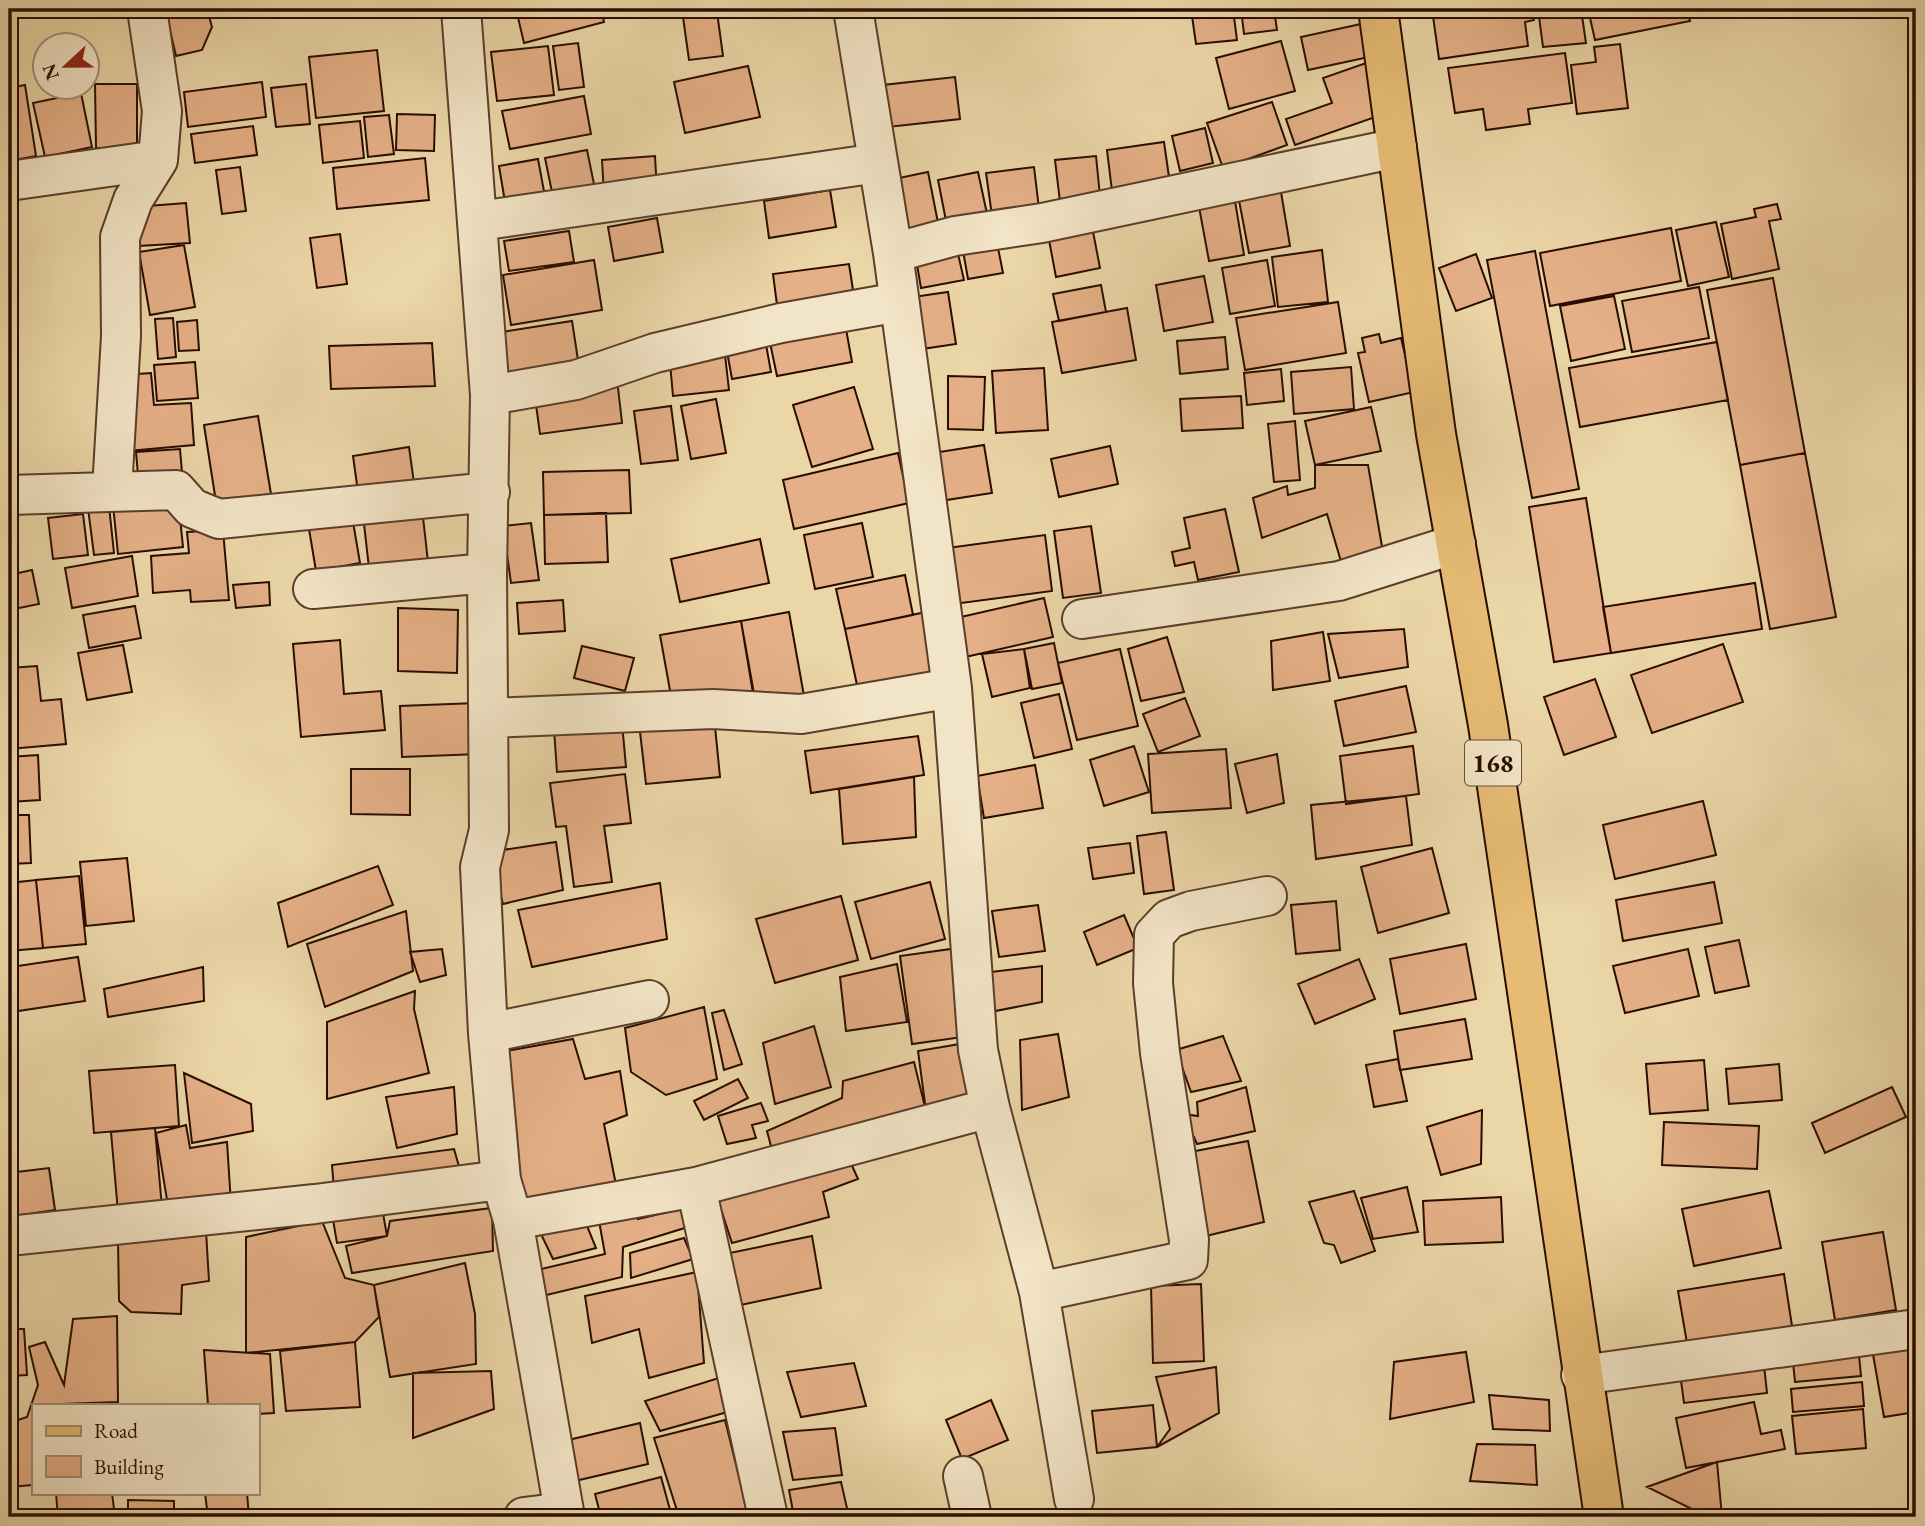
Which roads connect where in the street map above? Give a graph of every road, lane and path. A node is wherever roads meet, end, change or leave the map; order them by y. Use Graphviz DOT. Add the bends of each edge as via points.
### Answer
graph roads {
  1 [pos="147,9"];
  2 [pos="461,9"];
  3 [pos="853,9"];
  4 [pos="1378,9"];
  5 [pos="1396,148"];
  6 [pos="158,160"];
  7 [pos="878,163"];
  8 [pos="9,181"];
  9 [pos="479,221"];
  10 [pos="893,253"];
  11 [pos="899,302"];
  12 [pos="490,395"];
  13 [pos="112,490"];
  14 [pos="490,492"];
  15 [pos="9,495"];
  16 [pos="1456,544"];
  17 [pos="487,573"];
  18 [pos="313,589"];
  19 [pos="1082,619"];
  20 [pos="952,688"];
  21 [pos="488,718"];
  22 [pos="1267,896"];
  23 [pos="649,1000"];
  24 [pos="488,1033"];
  25 [pos="990,1108"];
  26 [pos="501,1180"];
  27 [pos="696,1187"];
  28 [pos="513,1220"];
  29 [pos="9,1236"];
  30 [pos="1039,1292"];
  31 [pos="1916,1329"];
  32 [pos="1581,1375"];
  33 [pos="963,1476"];
  34 [pos="1074,1499"];
  35 [pos="564,1515"];
  36 [pos="524,1517"];
  37 [pos="768,1517"];
  38 [pos="972,1517"];
  39 [pos="1604,1517"];
  1 -- 6 [label="street" via="162,111"];
  2 -- 9 [label="street"];
  3 -- 7 [label="street"];
  4 -- 5 [label="main road, 168"];
  5 -- 10 [label="street" via="1042,223 956,236"];
  5 -- 16 [label="main road, 168"];
  6 -- 8 [label="street"];
  6 -- 13 [label="street" via="133,200 120,237 121,336"];
  7 -- 9 [label="street"];
  7 -- 10 [label="street"];
  9 -- 12 [label="street"];
  10 -- 11 [label="street"];
  11 -- 12 [label="street" via="781,323 655,353 576,380"];
  11 -- 20 [label="street"];
  12 -- 14 [label="street"];
  13 -- 14 [label="street" via="176,490 192,508 219,519"];
  13 -- 15 [label="street"];
  14 -- 17 [label="street"];
  16 -- 19 [label="street" via="1339,581"];
  16 -- 32 [label="main road, 168" via="1490,739"];
  17 -- 18 [label="street"];
  17 -- 21 [label="street"];
  20 -- 21 [label="street" via="801,713 713,709"];
  20 -- 25 [label="street" via="978,1050"];
  21 -- 24 [label="street" via="489,830 480,867"];
  22 -- 30 [label="street" via="1191,911 1170,919 1154,935 1160,1053 1189,1240 1188,1260"];
  23 -- 24 [label="street"];
  24 -- 26 [label="street"];
  25 -- 27 [label="street"];
  25 -- 30 [label="street"];
  26 -- 28 [label="street"];
  26 -- 29 [label="street"];
  27 -- 28 [label="street"];
  27 -- 37 [label="street"];
  28 -- 35 [label="street"];
  30 -- 34 [label="street"];
  31 -- 32 [label="street"];
  32 -- 39 [label="main road, 168"];
  33 -- 38 [label="street"];
  35 -- 36 [label="street"];
}
